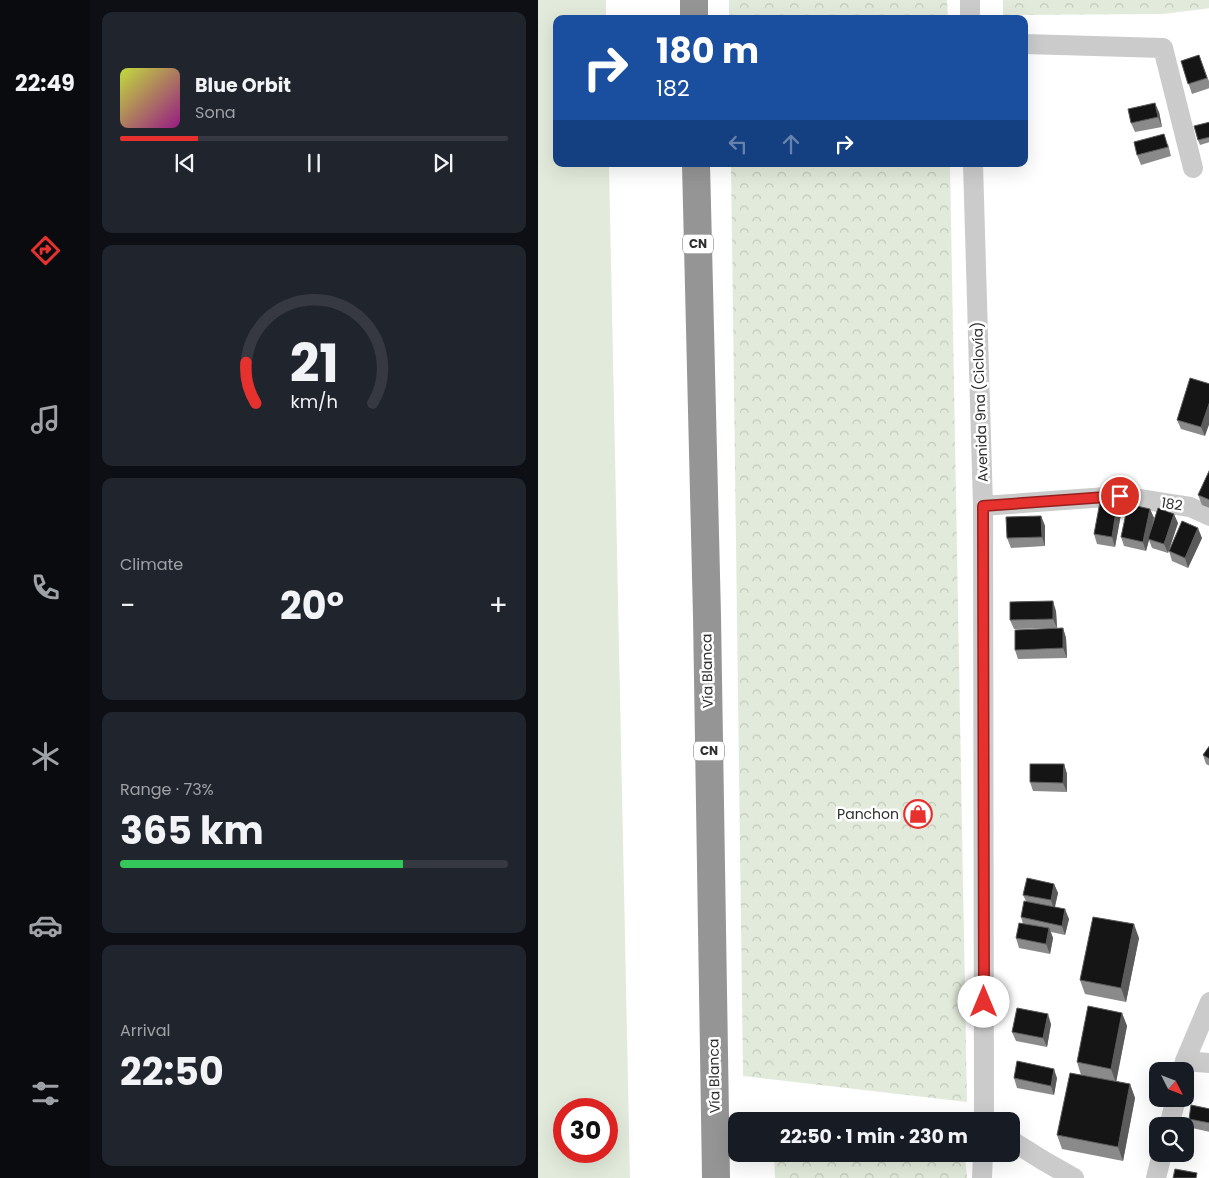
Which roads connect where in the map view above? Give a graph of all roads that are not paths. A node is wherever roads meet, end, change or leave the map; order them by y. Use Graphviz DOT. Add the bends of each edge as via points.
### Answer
graph roads {
  1 [pos="694,0"];
  2 [pos="970,0"];
  3 [pos="694,15"];
  4 [pos="970,15"];
  5 [pos="1028,44"];
  6 [pos="696,167"];
  7 [pos="973,167"];
  8 [pos="1193,168"];
  9 [pos="983,506"];
  10 [pos="1210,516"];
  11 [pos="1210,1002"];
  12 [pos="1186,1062"];
  13 [pos="1210,1063"];
  14 [pos="1194,1065"];
  15 [pos="984,1112"];
  16 [pos="1020,1146"];
  17 [pos="983,1162"];
  18 [pos="1160,1162"];
  19 [pos="716,1178"];
  20 [pos="982,1178"];
  21 [pos="1074,1178"];
  22 [pos="1156,1178"];
  1 -- 3 [label="highway"];
  2 -- 4 [label="street"];
  5 -- 8 [label="street" via="1163,48"];
  6 -- 19 [label="highway, Vía Blanca / CN"];
  7 -- 9 [label="street, Avenida 9na (Ciclovía)"];
  9 -- 10 [label="street, 182" via="1120,496 1190,507"];
  9 -- 15 [label="street, Avenida 9na (Ciclovía)"];
  11 -- 12 [label="street"];
  13 -- 14 [label="street"];
  16 -- 21 [label="street"];
  17 -- 20 [label="street"];
  18 -- 22 [label="street"];
}
